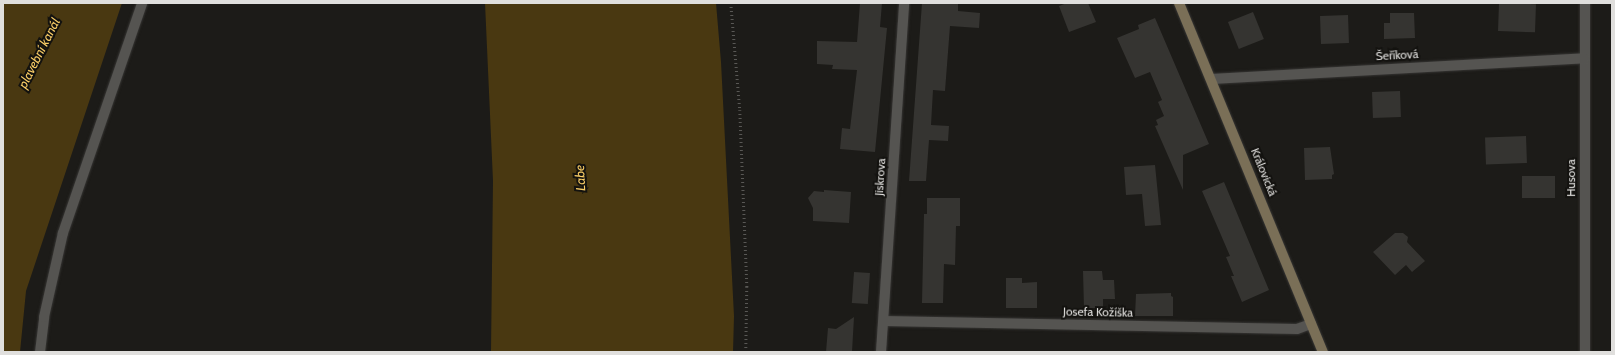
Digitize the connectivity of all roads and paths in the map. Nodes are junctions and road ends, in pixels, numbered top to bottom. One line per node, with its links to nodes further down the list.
1 (142, 3): 10 (street)
2 (731, 3): 11 (path)
3 (904, 3): 8 (street, Jiskrova)
4 (1179, 3): 7 (main road, Královická)
5 (1585, 3): 6 (street, Husova)
6 (1584, 58): 7 (street, Šeříková); 14 (street, Husova)
7 (1212, 79): 9 (main road, Královická)
8 (884, 321): 9 (street, Josefa Kožíška); 12 (street, Jiskrova)
9 (1311, 324): 13 (main road, Královická)
10 (40, 352)
11 (746, 352)
12 (881, 352)
13 (1323, 352)
14 (1585, 352)

